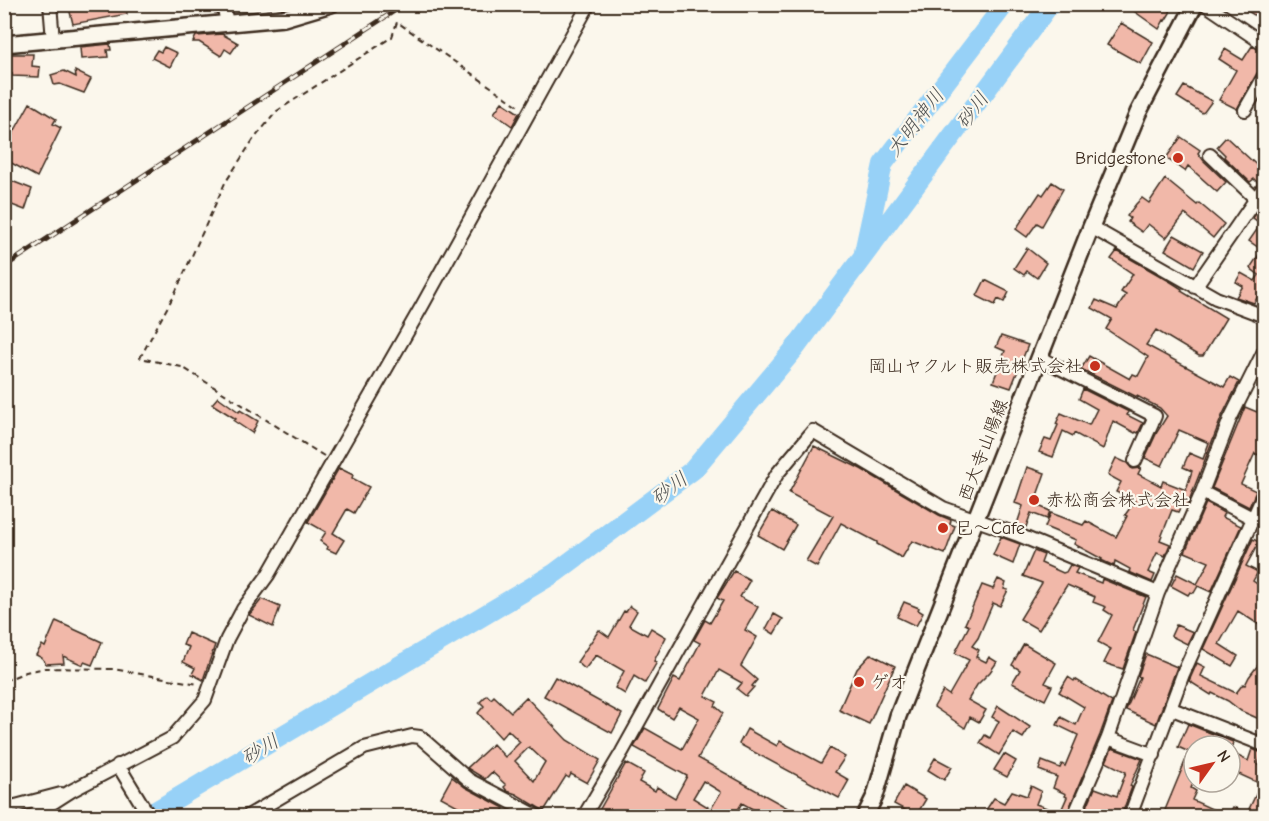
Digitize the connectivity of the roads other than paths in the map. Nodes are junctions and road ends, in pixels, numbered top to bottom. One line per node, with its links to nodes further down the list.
1 (50, 4): 8 (street)
2 (223, 4): 7 (street)
3 (332, 4): 7 (main road)
4 (589, 4): 31 (street)
5 (1195, 4): 16 (main road, 西大寺山陽線)
6 (1205, 4): 10 (street)
7 (227, 23): 8 (main road)
8 (53, 40): 9 (main road)
9 (4, 44)
10 (1264, 44)
11 (1264, 77): 12 (street)
12 (1245, 110)
13 (1210, 155): 15 (street)
14 (1264, 187): 15 (street)
15 (1256, 199): 17 (street)
16 (1090, 227): 17 (street); 20 (main road, 西大寺山陽線)
17 (1195, 287): 18 (street)
18 (1264, 316)
19 (1264, 351): 22 (street)
20 (1040, 358): 21 (street); 24 (main road, 西大寺山陽線)
21 (1135, 461)
22 (1202, 492): 25 (street); 26 (street)
23 (1264, 494): 25 (street)
24 (977, 520): 26 (street); 38 (street); 39 (main road, 西大寺山陽線)
25 (1259, 521): 27 (street)
26 (1158, 593): 28 (street)
27 (1172, 709): 29 (street); 30 (street)
28 (1108, 738): 30 (street); 40 (street)
29 (1264, 745)
30 (1154, 755): 41 (street)
31 (118, 765): 32 (street); 35 (street)
32 (71, 791): 33 (street); 34 (street)
33 (4, 809)
34 (32, 816)
35 (149, 816)
36 (248, 816): 37 (street)
37 (537, 816)
38 (584, 816)
39 (865, 816)
40 (1074, 816)
41 (1130, 816)

